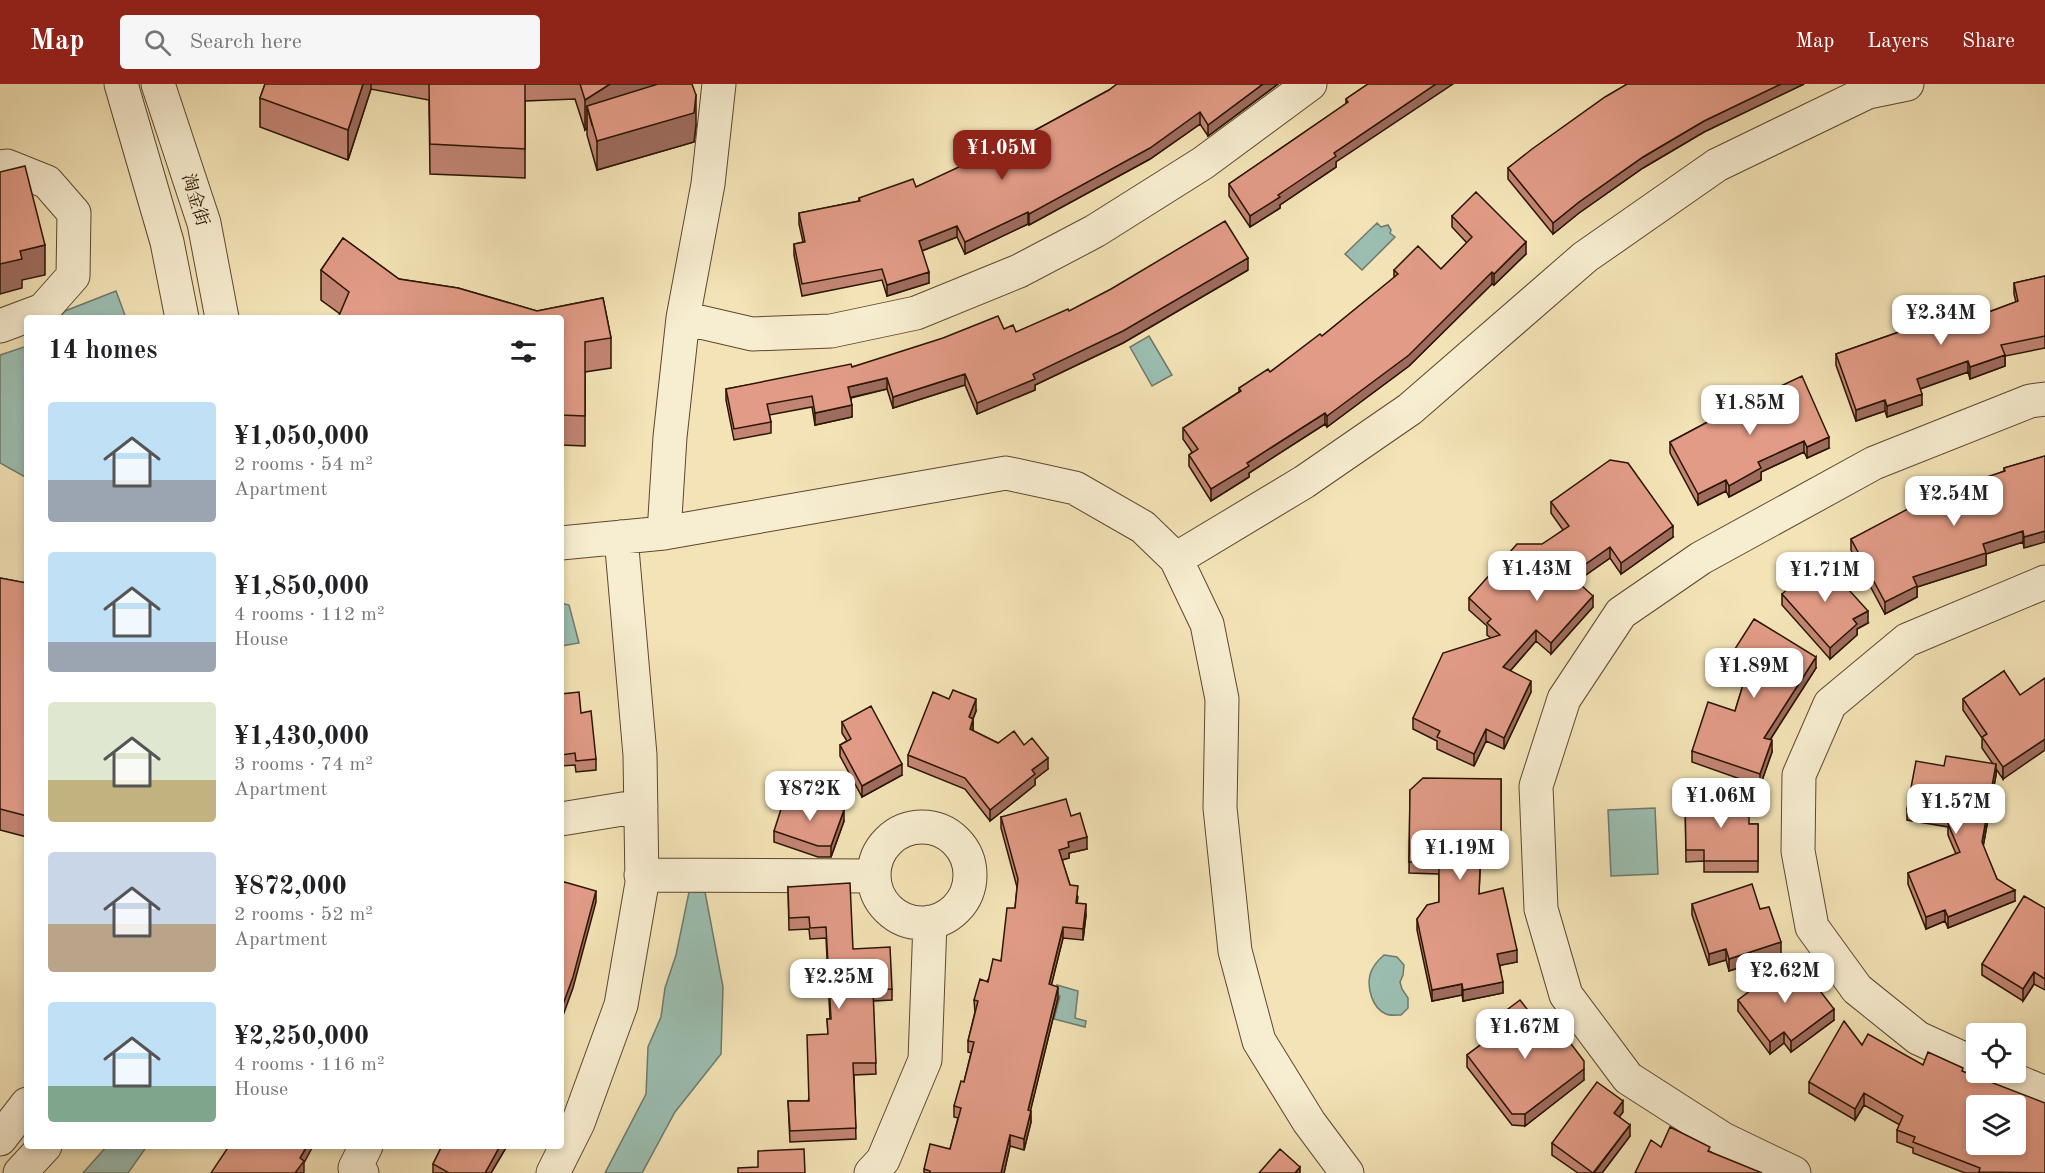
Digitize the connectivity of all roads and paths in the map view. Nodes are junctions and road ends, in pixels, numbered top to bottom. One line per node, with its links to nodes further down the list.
1 (121, 84): 8 (street)
2 (158, 84): 9 (street, 淘金街)
3 (719, 84): 11 (street)
4 (1310, 84): 11 (street)
5 (1907, 84): 17 (street)
6 (0, 167): 7 (street)
7 (30, 315)
8 (181, 315)
9 (221, 315)
10 (24, 317): 12 (street)
11 (683, 318): 14 (street)
12 (0, 326)
13 (2045, 399): 34 (street)
14 (664, 533): 15 (street); 17 (street)
15 (621, 537): 16 (street); 19 (street)
16 (564, 543)
17 (1176, 559): 33 (street)
18 (2045, 582): 24 (street)
19 (641, 806): 20 (street); 21 (street)
20 (564, 819)
21 (641, 874): 22 (street); 31 (street)
22 (874, 876): 23 (street); 23 (street)
23 (930, 922): 32 (street)
24 (1966, 1060)
25 (2021, 1083): 26 (street)
26 (2045, 1093)
27 (24, 1108): 28 (street)
28 (0, 1139)
29 (42, 1149): 30 (street)
30 (20, 1173)
31 (553, 1173)
32 (871, 1173)
33 (1347, 1173)
34 (1794, 1173)

